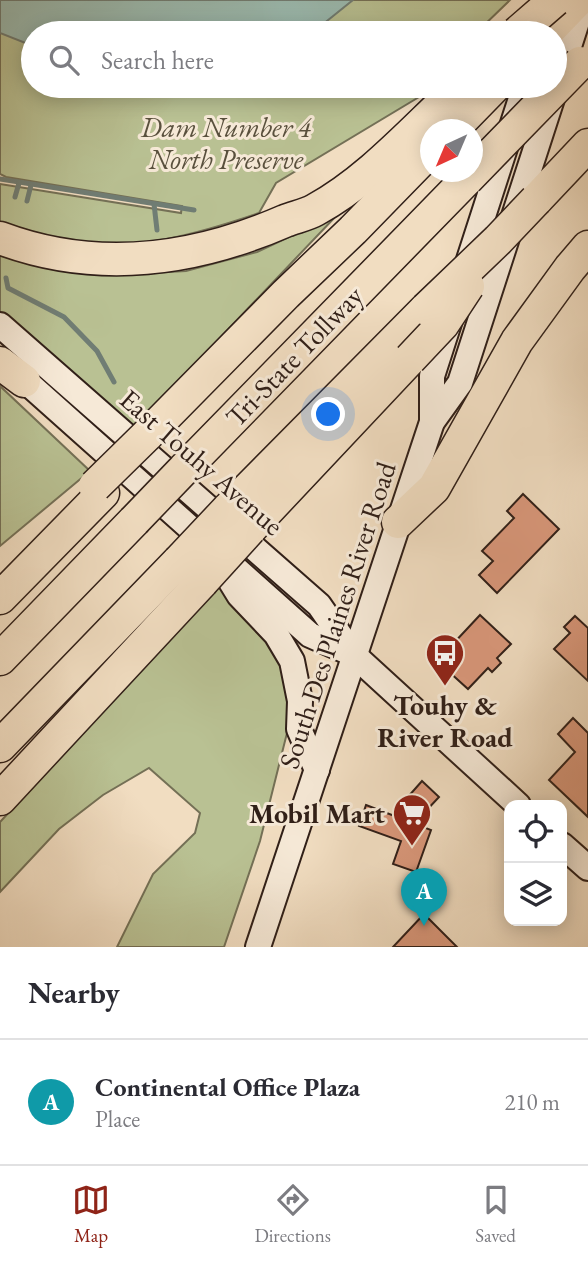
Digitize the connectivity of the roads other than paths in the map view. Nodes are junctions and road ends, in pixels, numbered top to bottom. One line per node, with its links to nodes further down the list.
1 (554, 0): 4 (highway, bridge); 5 (main road)
2 (578, 0): 6 (highway)
3 (584, 0): 7 (main road, South Des Plaines River Road)
4 (530, 21)
5 (548, 21)
6 (556, 21)
7 (567, 53)
8 (584, 58): 9 (highway, Tri-State Tollway, bridge)
9 (567, 76)
10 (448, 98): 18 (highway)
11 (483, 98): 15 (highway)
12 (521, 98): 23 (main road, South Des Plaines River Road)
13 (545, 98): 31 (highway, Tri-State Tollway, bridge)
14 (552, 98): 23 (main road, South Des Plaines River Road)
15 (463, 119)
16 (588, 145): 19 (highway, bridge)
17 (420, 161): 24 (highway)
18 (0, 238)
19 (498, 240): 25 (highway, bridge); 25 (highway, bridge)
20 (588, 247): 26 (highway)
21 (0, 325): 30 (main road, East Touhy Avenue)
22 (8, 367): 27 (main road, East Touhy Avenue)
23 (432, 422): 26 (main road, South Des Plaines River Road)
24 (99, 490): 28 (highway); 29 (highway)
25 (239, 519): 32 (highway, bridge); 34 (highway, bridge)
26 (398, 522): 30 (main road, South Des Plaines River Road)
27 (208, 545): 30 (main road, East Touhy Avenue); 33 (main road)
28 (0, 567)
29 (0, 598)
30 (353, 654): 33 (main road, South Des Plaines River Road); 35 (main road, East Touhy Avenue)
31 (0, 659)
32 (0, 746)
33 (317, 770): 38 (main road, South Des Plaines River Road)
34 (0, 799)
35 (513, 800)
36 (567, 849): 37 (main road)
37 (588, 868)
38 (258, 947)

